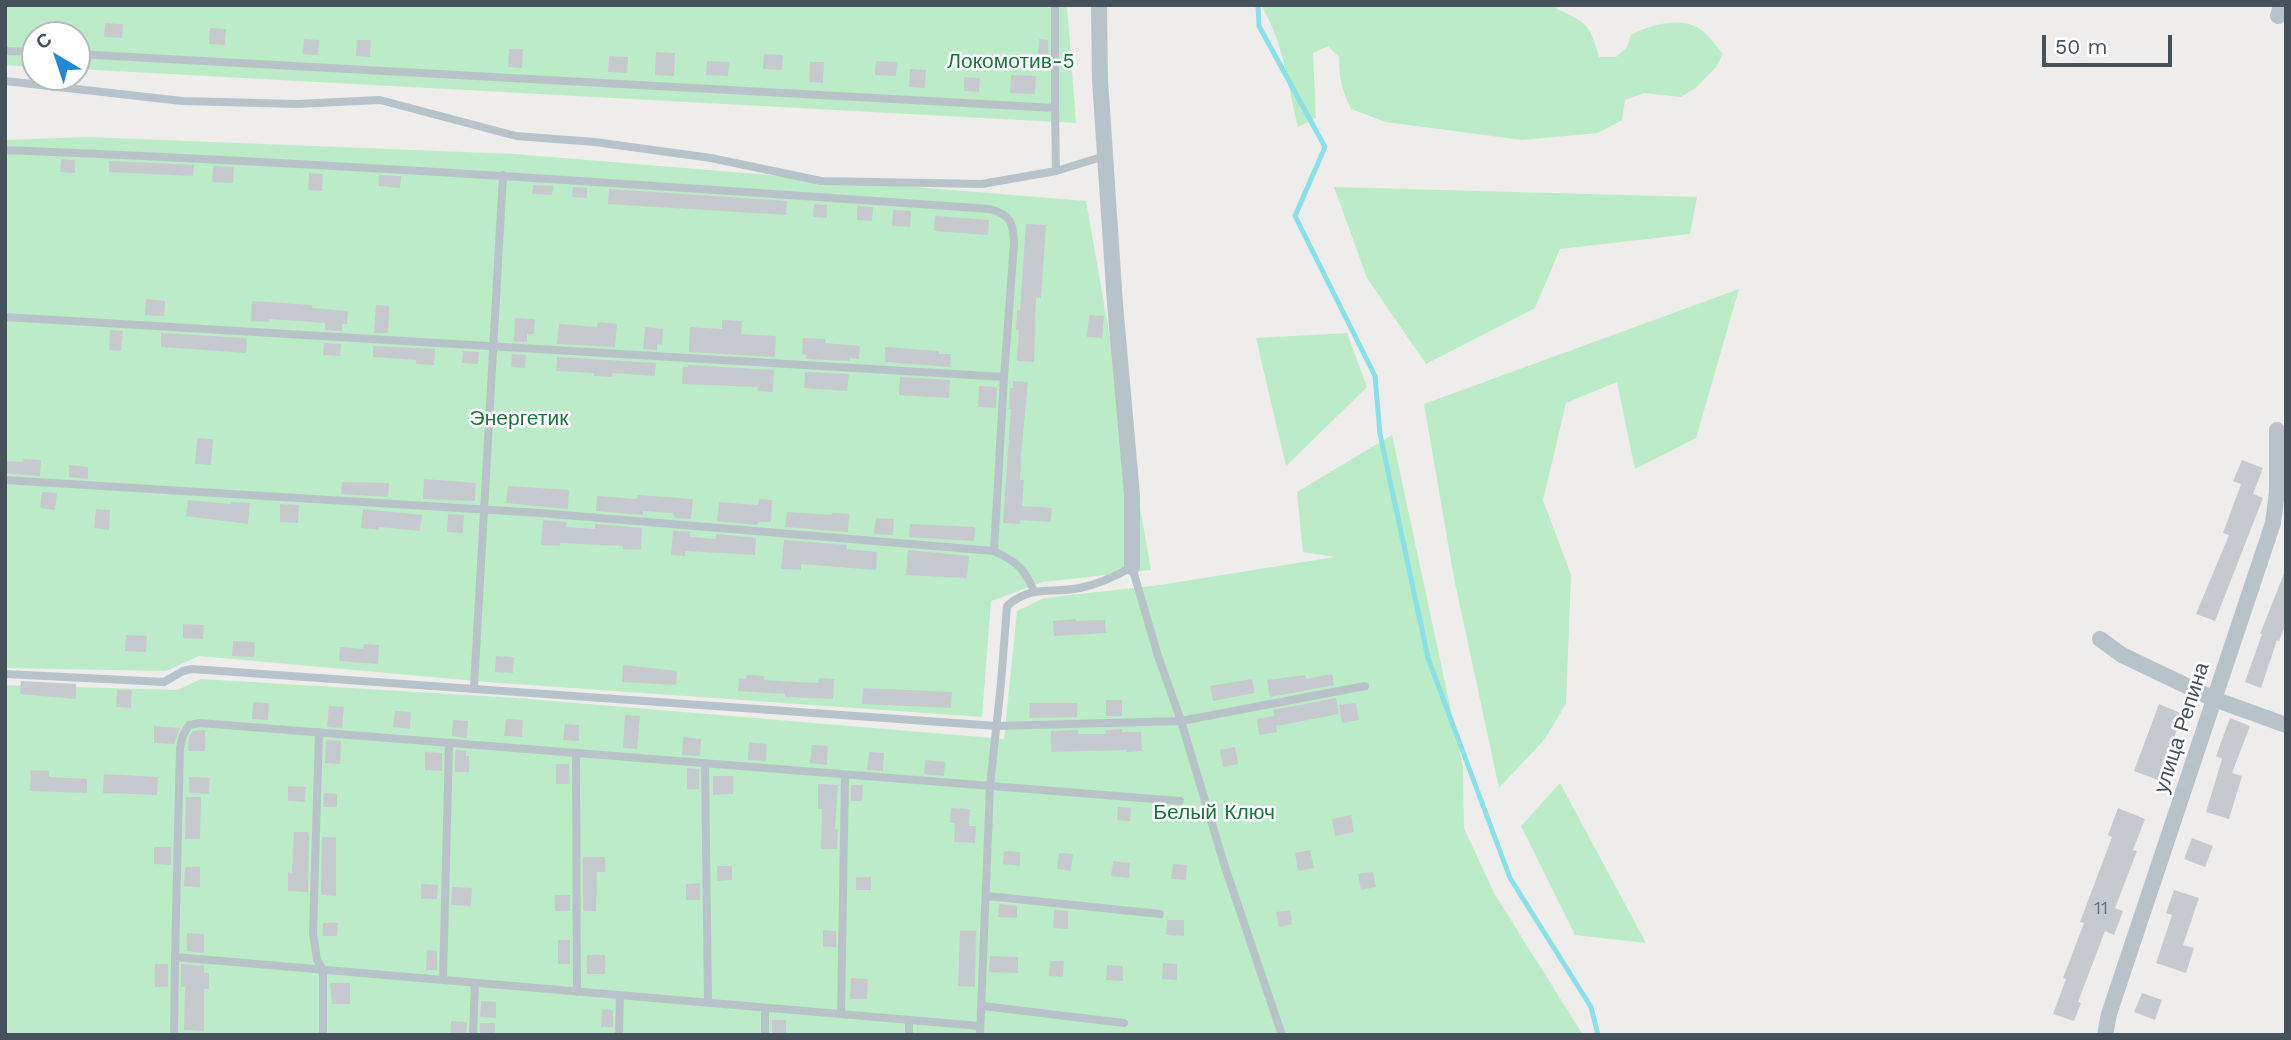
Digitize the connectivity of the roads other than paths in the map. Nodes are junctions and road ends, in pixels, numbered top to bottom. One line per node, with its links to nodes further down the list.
1 (1055, 5): 5 (lane)
2 (1099, 5): 7 (street)
3 (91, 55): 5 (lane)
4 (5, 81): 8 (lane)
5 (1055, 108): 8 (lane)
6 (5, 150): 9 (lane)
7 (1105, 156): 8 (lane); 17 (street)
8 (1056, 170)
9 (503, 175): 11 (lane); 12 (lane)
10 (5, 317): 11 (lane)
11 (494, 346): 12 (lane); 15 (lane)
12 (1004, 377): 16 (lane)
13 (2277, 430): 23 (street, улица Репина)
14 (5, 480): 15 (lane)
15 (484, 510): 16 (lane); 22 (lane)
16 (994, 551): 18 (lane)
17 (1132, 567): 18 (lane); 24 (lane)
18 (1034, 591): 25 (lane)
19 (2100, 639): 23 (street)
20 (5, 674): 22 (lane)
21 (1365, 686): 24 (lane)
22 (474, 687): 25 (lane)
23 (2214, 699): 26 (street); 56 (street, улица Репина)
24 (1181, 721): 25 (lane); 55 (lane)
25 (996, 726): 32 (lane)
26 (2286, 726)
27 (319, 732): 28 (lane); 36 (lane); 37 (lane)
28 (449, 743): 29 (lane); 38 (lane)
29 (576, 753): 30 (lane); 40 (lane)
30 (705, 763): 31 (lane); 42 (lane)
31 (845, 775): 32 (lane); 45 (lane)
32 (990, 786): 33 (lane); 34 (lane)
33 (1180, 801)
34 (987, 896): 35 (lane); 43 (lane)
35 (1160, 914)
36 (175, 957): 37 (lane); 49 (lane)
37 (323, 970): 38 (lane); 50 (lane)
38 (443, 980): 39 (lane)
39 (475, 983): 40 (lane); 51 (lane)
40 (577, 992): 41 (lane)
41 (620, 995): 42 (lane); 52 (lane)
42 (708, 1002): 44 (lane)
43 (982, 1006): 47 (lane); 48 (lane)
44 (765, 1007): 45 (lane); 53 (lane)
45 (841, 1014): 46 (lane)
46 (909, 1020): 48 (lane); 54 (lane)
47 (1124, 1023)
48 (980, 1030)
49 (174, 1035)
50 (323, 1035)
51 (473, 1035)
52 (619, 1035)
53 (765, 1035)
54 (909, 1035)
55 (1282, 1035)
56 (2105, 1035)

